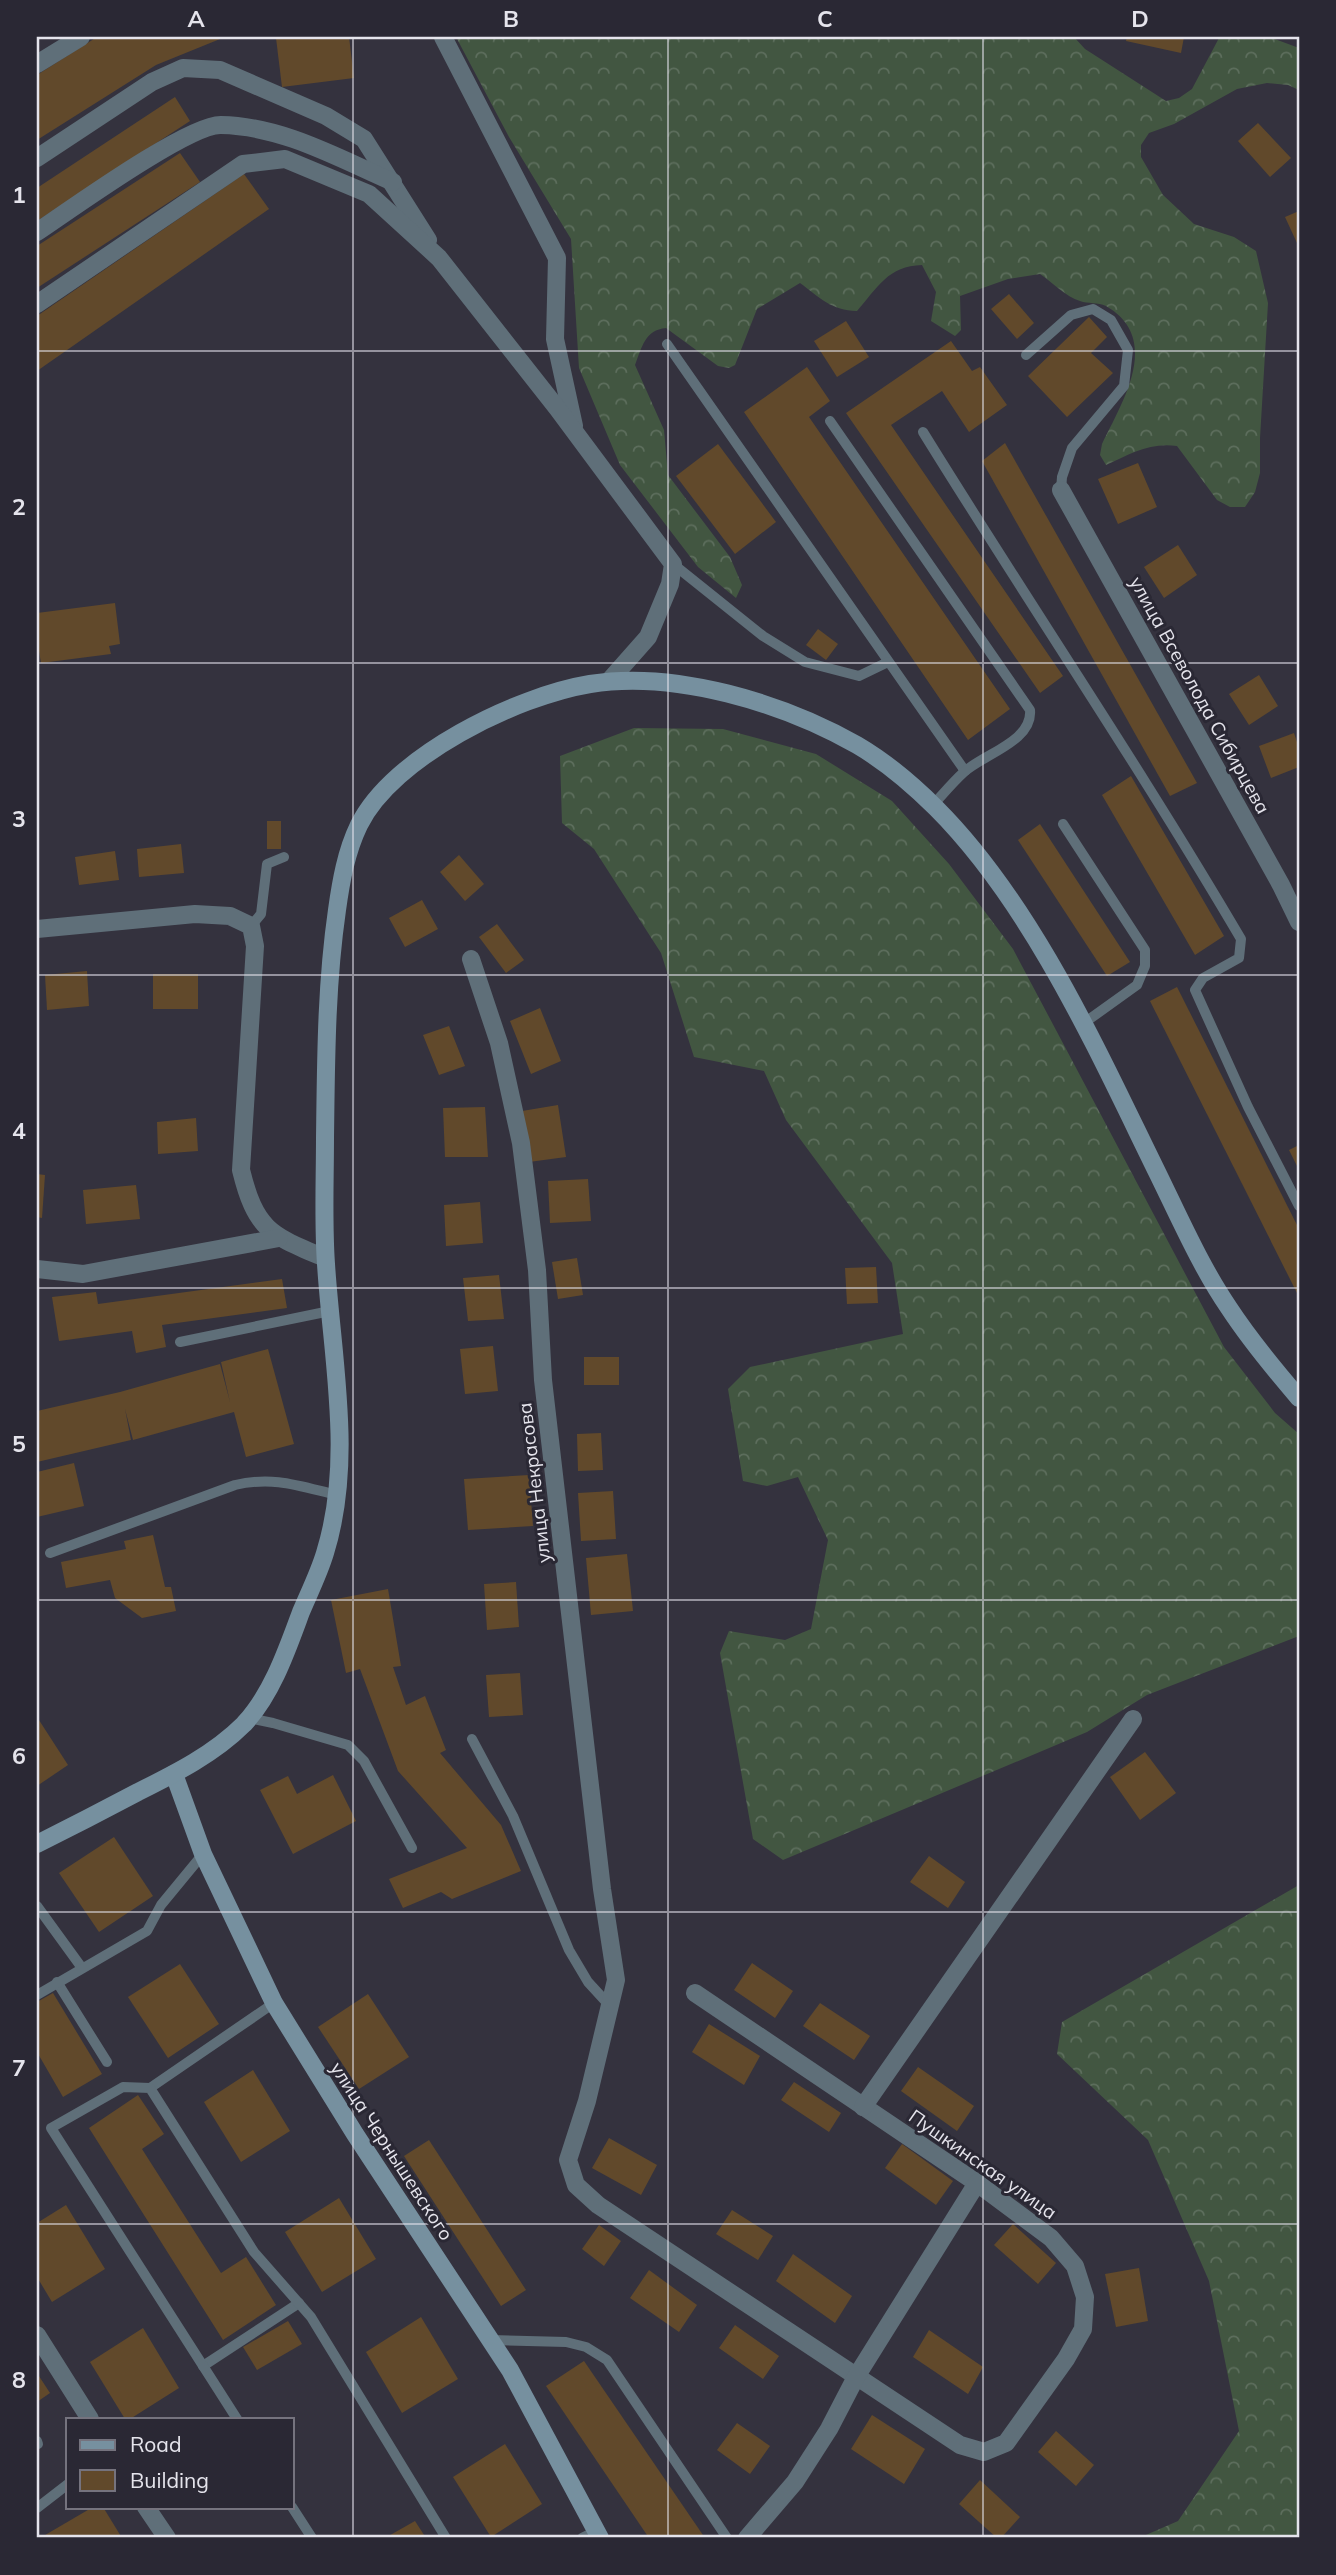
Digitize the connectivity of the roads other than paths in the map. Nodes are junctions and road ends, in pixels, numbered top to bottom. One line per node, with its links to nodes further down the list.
1 (80, 37): 3 (street)
2 (443, 37): 13 (street)
3 (37, 64)
4 (37, 158): 5 (street)
5 (393, 182): 6 (street); 7 (street)
6 (37, 232)
7 (439, 258): 8 (street); 13 (street)
8 (37, 304)
9 (667, 344): 16 (lane)
10 (1026, 355): 14 (lane)
11 (830, 421): 18 (lane)
12 (923, 432): 27 (lane)
13 (576, 436): 15 (street)
14 (1061, 490): 22 (street, улица Всеволода Сибирцева)
15 (673, 564): 16 (lane); 17 (street)
16 (888, 662): 18 (lane)
17 (610, 680): 19 (main road); 29 (main road)
18 (965, 771): 19 (lane)
19 (933, 805): 26 (main road)
20 (1063, 824): 26 (lane)
21 (284, 857): 23 (lane)
22 (1299, 922)
23 (251, 926): 24 (street); 28 (street)
24 (37, 929)
25 (471, 959): 49 (street, улица Некрасова)
26 (1084, 1023): 33 (main road)
27 (1299, 1206)
28 (279, 1238): 29 (street); 30 (street)
29 (325, 1258): 31 (main road)
30 (37, 1269)
31 (330, 1311): 32 (lane); 34 (main road)
32 (180, 1342)
33 (1299, 1398)
34 (337, 1495): 35 (lane); 36 (main road)
35 (50, 1553)
36 (249, 1718): 39 (main road); 41 (lane)
37 (1133, 1720): 52 (street)
38 (472, 1740): 49 (lane)
39 (174, 1774): 40 (main road); 42 (main road, улица Чернышевского)
40 (37, 1844)
41 (412, 1848)
42 (203, 1854): 44 (lane); 48 (main road, улица Чернышевского)
43 (37, 1906): 44 (lane)
44 (82, 1968): 45 (lane)
45 (57, 1982): 47 (lane); 50 (lane)
46 (695, 1993): 52 (street, Пушкинская улица)
47 (37, 1995)
48 (274, 2003): 51 (lane); 56 (main road, улица Чернышевского)
49 (610, 2006): 58 (street, Пушкинская улица)
50 (107, 2062)
51 (150, 2088): 54 (lane); 57 (lane)
52 (863, 2107): 53 (street, Пушкинская улица)
53 (976, 2183): 58 (street); 58 (street, Пушкинская улица)
54 (299, 2303): 57 (lane); 68 (lane)
55 (37, 2335): 59 (street)
56 (490, 2340): 65 (main road, улица Чернышевского); 69 (lane)
57 (203, 2366): 60 (lane)
58 (856, 2377): 70 (street)
59 (89, 2418)
60 (236, 2418)
61 (66, 2486): 62 (lane)
62 (37, 2508)
63 (147, 2508): 66 (street)
64 (293, 2508): 67 (lane)
65 (593, 2536)
66 (167, 2538)
67 (312, 2538)
68 (446, 2538)
69 (727, 2538)
70 (747, 2538)

